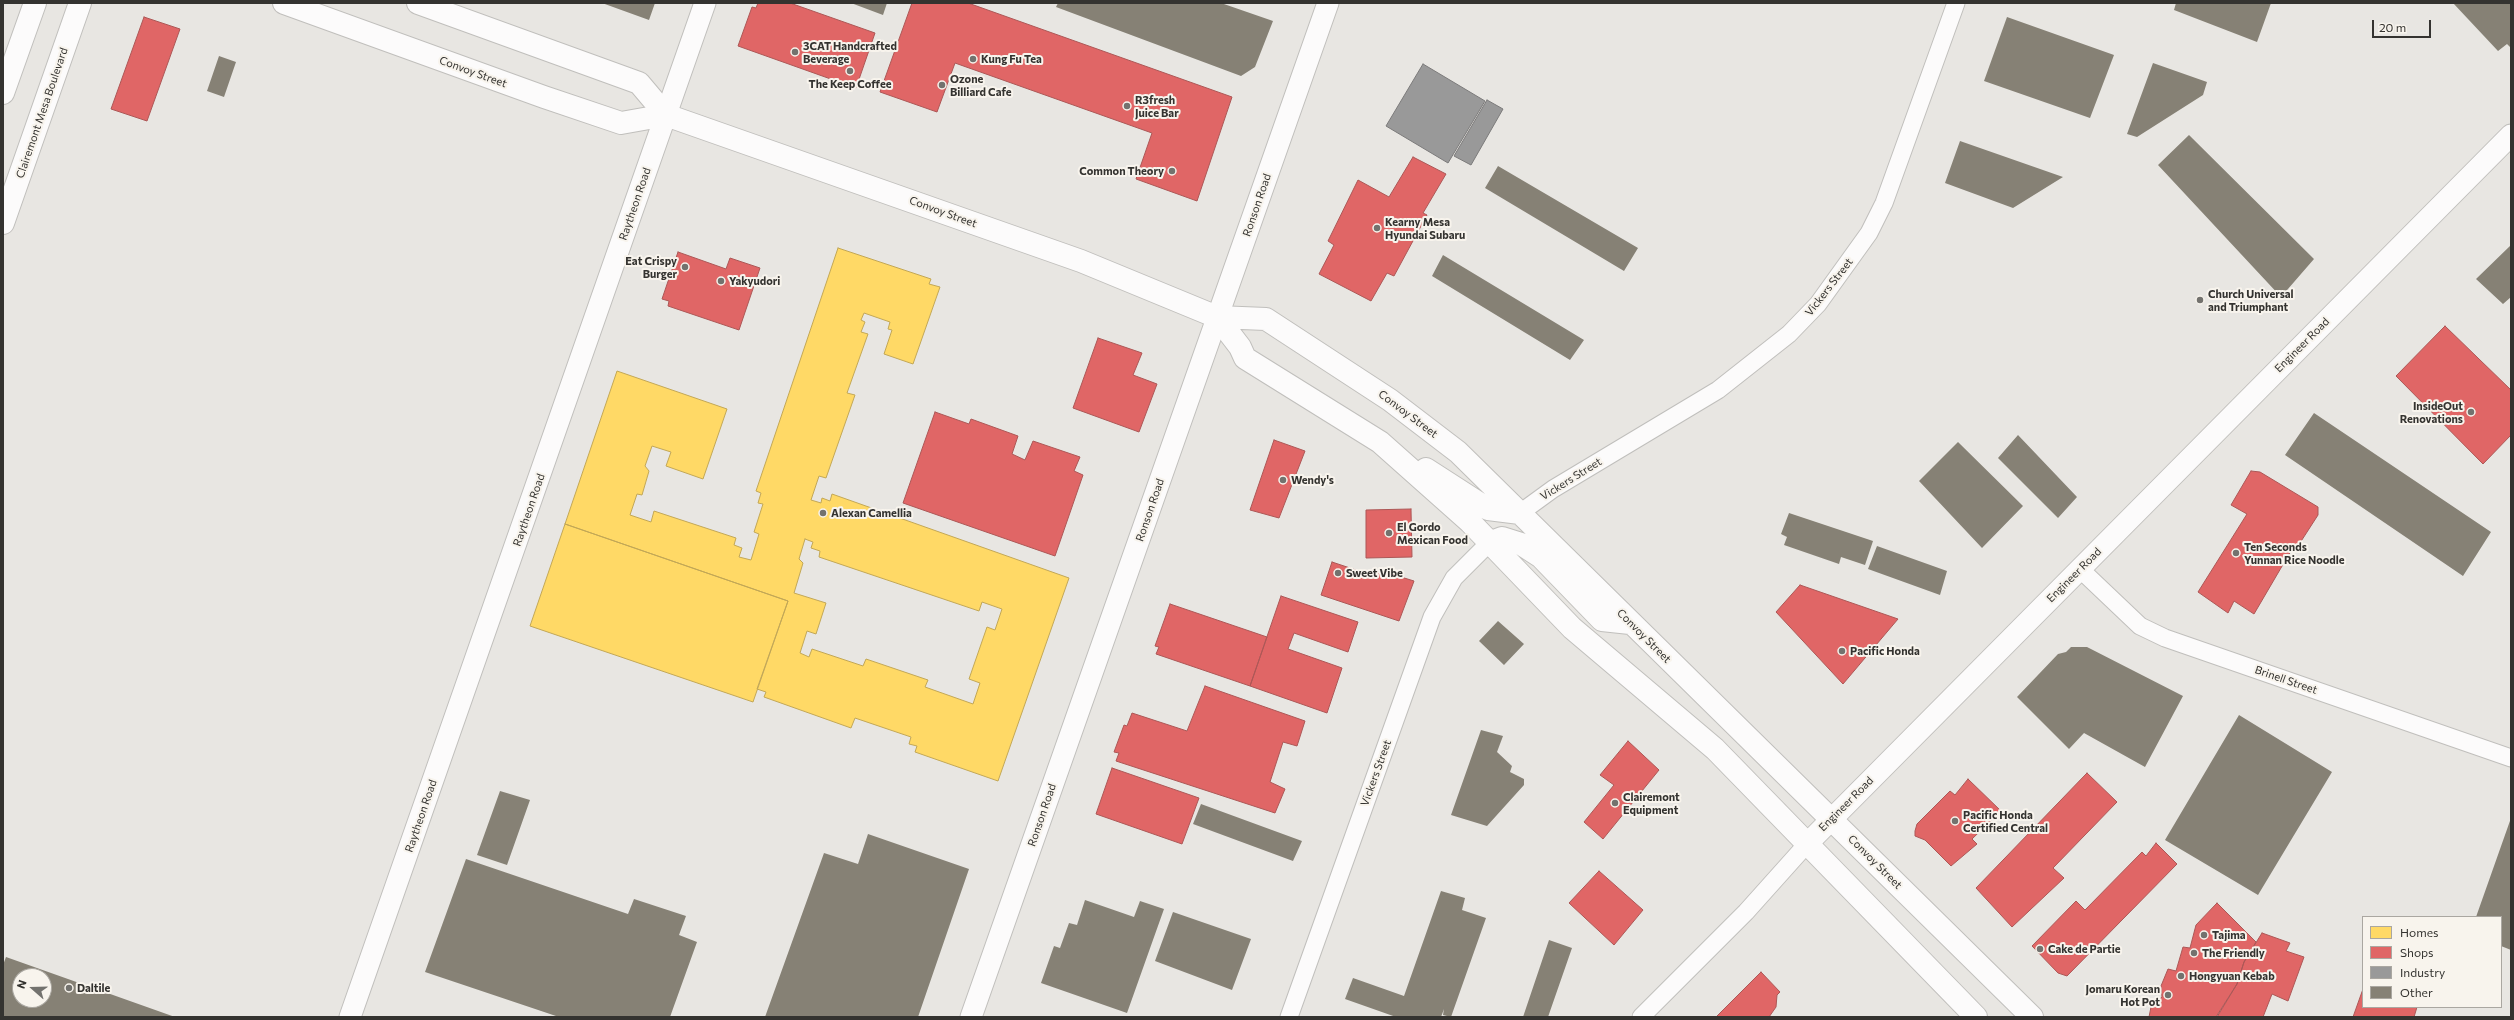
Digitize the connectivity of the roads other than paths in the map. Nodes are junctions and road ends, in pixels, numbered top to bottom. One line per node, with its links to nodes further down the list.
1 (35, 3): 8 (main road)
2 (80, 3): 11 (main road, Clairemont Mesa Boulevard)
3 (284, 3): 9 (main road, Convoy Street)
4 (418, 3): 9 (main road)
5 (705, 3): 9 (street, Raytheon Road)
6 (1328, 3): 12 (street, Ronson Road)
7 (1956, 3): 14 (street, Vickers Street)
8 (3, 93)
9 (666, 115): 12 (main road, Convoy Street); 21 (street, Raytheon Road)
10 (2511, 135): 16 (street, Engineer Road)
11 (3, 223)
12 (1217, 317): 13 (main road); 14 (main road, Convoy Street); 22 (street, Ronson Road)
13 (1380, 442): 14 (main road); 15 (main road)
14 (1520, 513): 17 (main road, Convoy Street)
15 (1489, 543): 17 (main road); 20 (main road); 23 (street, Vickers Street)
16 (2080, 569): 18 (street, Brinell Street); 19 (street, Engineer Road)
17 (1630, 623): 19 (main road, Convoy Street)
18 (2511, 758)
19 (1832, 818): 20 (street, Engineer Road); 26 (main road, Convoy Street)
20 (1806, 844): 24 (street, Engineer Road); 25 (main road)
21 (350, 1017)
22 (971, 1017)
23 (1290, 1017)
24 (1641, 1017)
25 (1976, 1017)
26 (2032, 1017)

